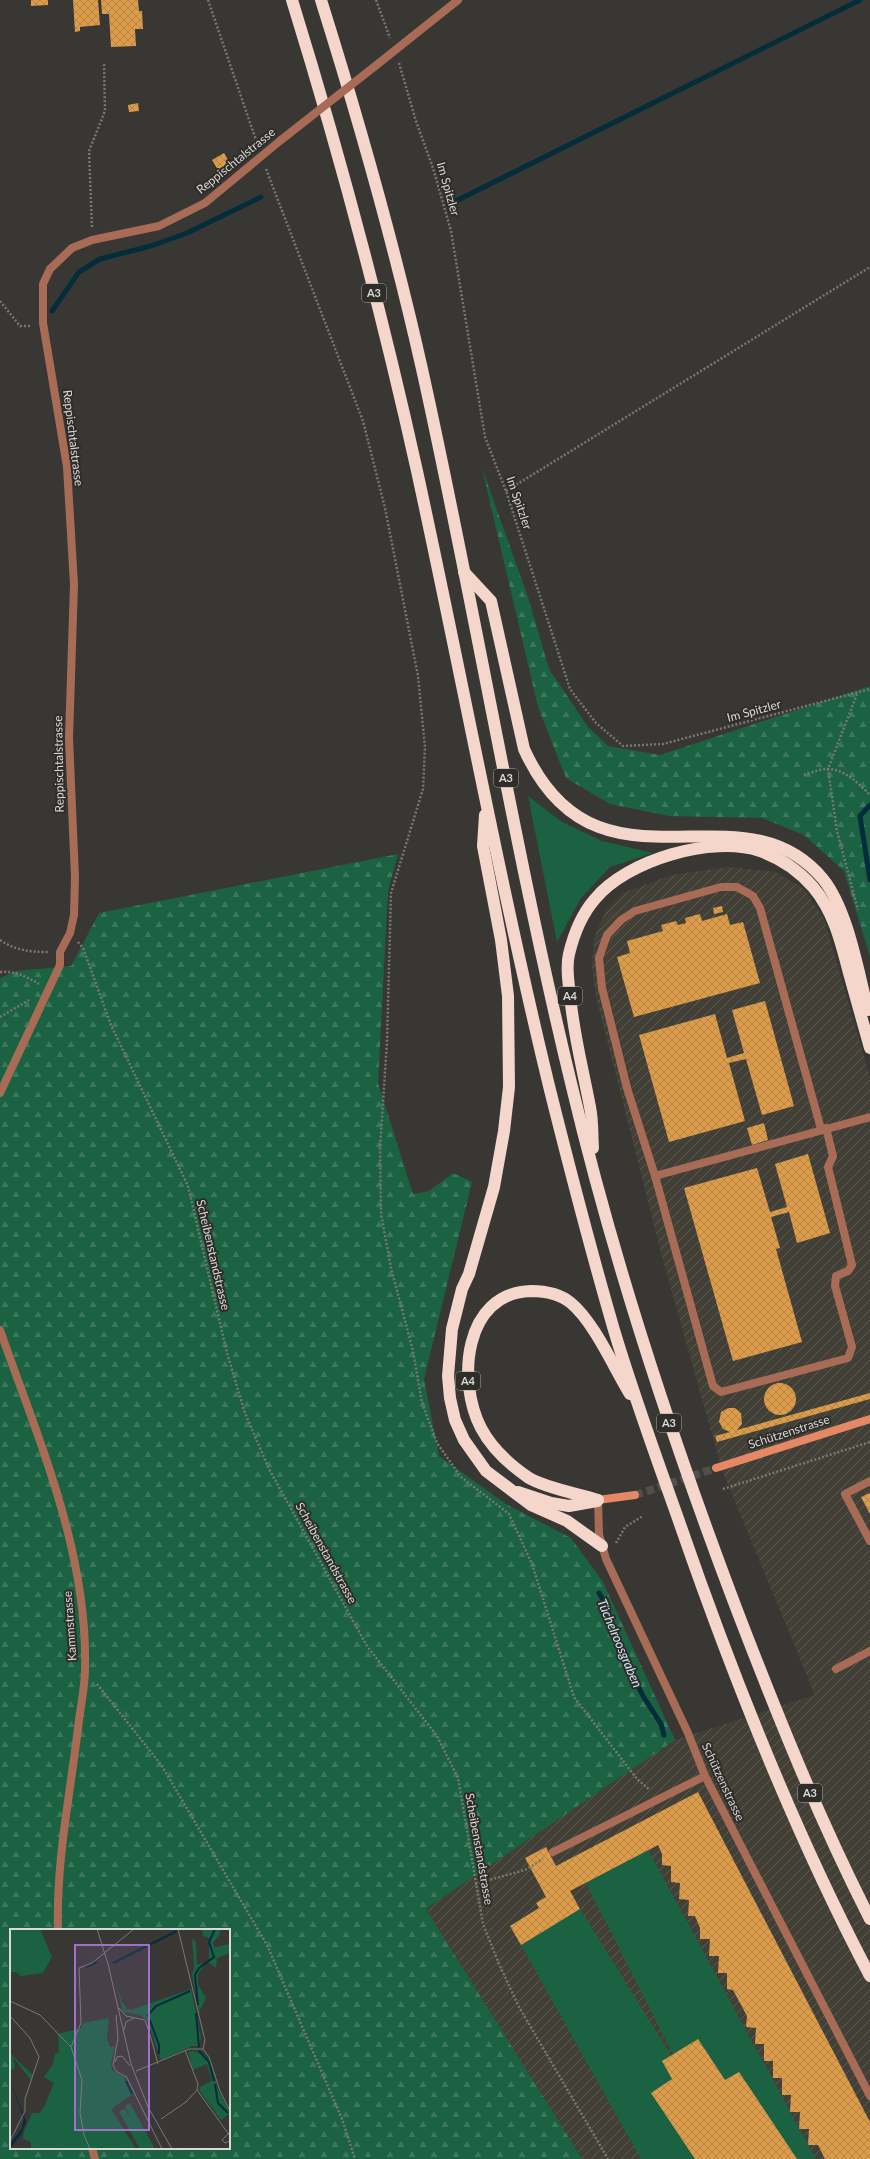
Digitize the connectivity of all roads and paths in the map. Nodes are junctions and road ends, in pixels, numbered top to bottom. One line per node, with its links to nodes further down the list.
1 (208, 0): 8 (path)
2 (292, 0): 20 (highway, A3)
3 (321, 0): 14 (highway, A3)
4 (376, 0): 6 (path, Im Spitzler)
5 (458, 0): 6 (street, Reppischtalstrasse)
6 (395, 50): 8 (street, Reppischtalstrasse, bridge); 13 (path, Im Spitzler)
7 (104, 63): 9 (path)
8 (262, 156): 9 (street, Reppischtalstrasse); 52 (path)
9 (92, 240): 12 (street, Reppischtalstrasse)
10 (870, 267): 13 (path)
11 (0, 301): 12 (path)
12 (43, 322): 22 (street, Reppischtalstrasse)
13 (506, 491): 16 (path, Im Spitzler)
14 (464, 572): 28 (highway); 33 (highway, A3)
15 (870, 689): 16 (path, Im Spitzler)
16 (857, 693): 17 (path)
17 (828, 769): 18 (path); 19 (path); 21 (path)
18 (804, 775)
19 (870, 795)
20 (486, 800): 36 (highway, A3); 42 (highway, A4)
21 (858, 913)
22 (70, 933): 24 (street, Reppischtalstrasse); 54 (path, Scheibenstandstrasse)
23 (0, 940): 24 (path)
24 (60, 952): 26 (street, Reppischtalstrasse)
25 (0, 972): 26 (path)
26 (50, 990): 27 (path); 30 (street, Reppischtalstrasse)
27 (0, 1017)
28 (870, 1017)
29 (870, 1048): 33 (highway, A4)
30 (0, 1093)
31 (870, 1117): 32 (street)
32 (824, 1129): 34 (street); 34 (street); 34 (street)
33 (595, 1176): 55 (highway, A3)
34 (655, 1176)
35 (0, 1330): 50 (street, Kammstrasse)
36 (642, 1416): 44 (highway, A4); 57 (highway, A3)
37 (870, 1419): 39 (main road, Schützenstrasse)
38 (870, 1442): 41 (path)
39 (716, 1468)
40 (870, 1481): 46 (street)
41 (723, 1489)
42 (511, 1490): 44 (highway, A4); 47 (highway, A4)
43 (635, 1495): 44 (main road)
44 (598, 1500): 47 (street, Schützenstrasse)
45 (643, 1516): 47 (path)
46 (870, 1541)
47 (602, 1546): 51 (street, Schützenstrasse)
48 (870, 1651): 49 (street)
49 (836, 1669)
50 (85, 1670): 56 (street, Kammstrasse); 61 (path)
51 (705, 1776): 52 (street); 58 (street, Schützenstrasse)
52 (660, 1798): 53 (street)
53 (553, 1852): 54 (path)
54 (475, 1884): 62 (path, Scheibenstandstrasse)
55 (870, 1919)
56 (58, 1929)
57 (870, 1976)
58 (870, 2096)
59 (92, 2149): 60 (street)
60 (95, 2159)
61 (355, 2159)
62 (608, 2159)

